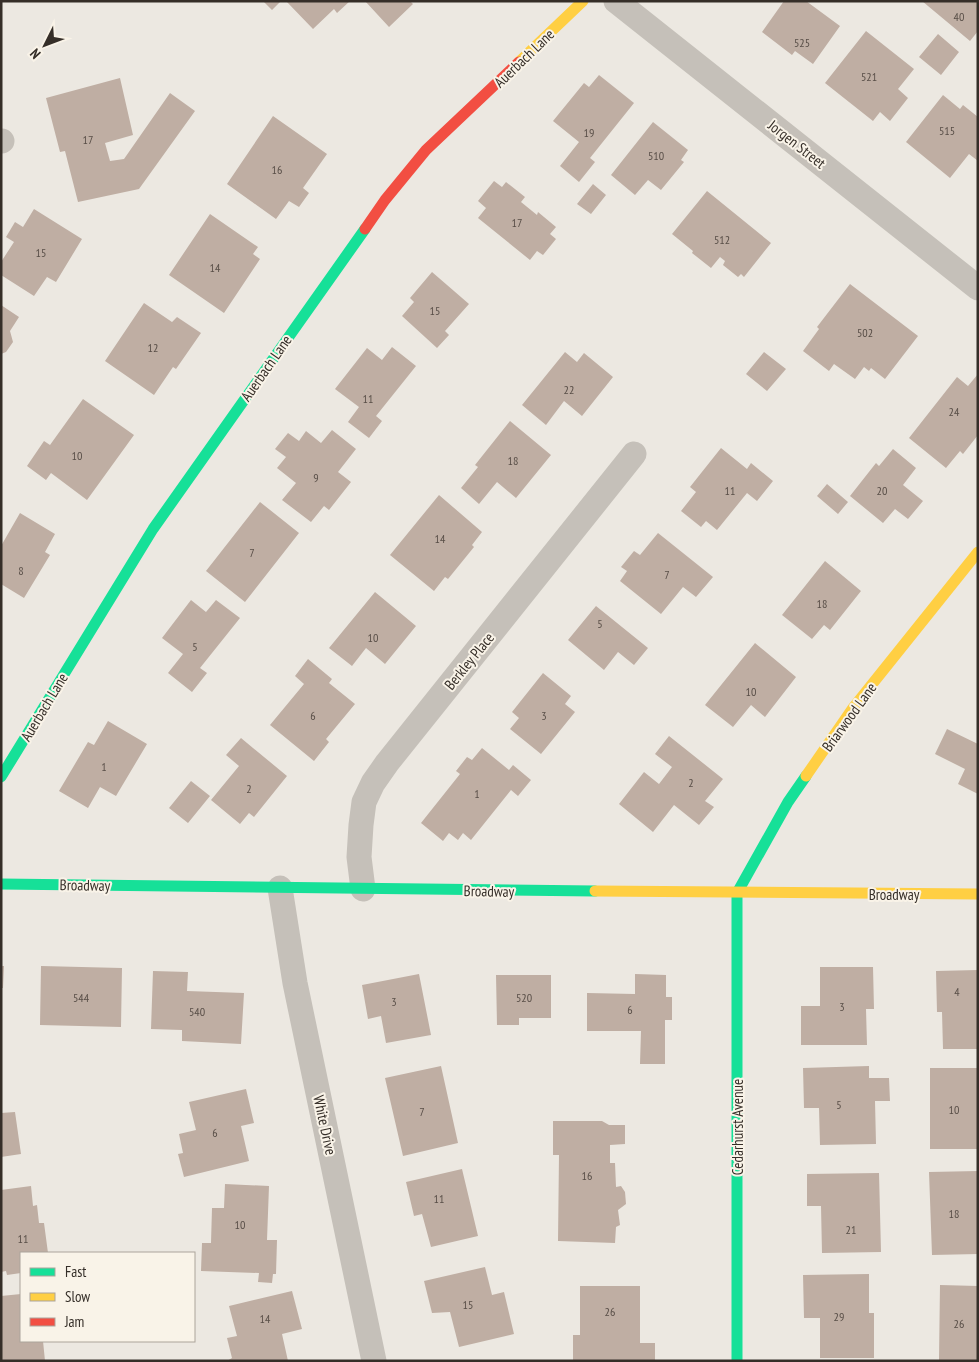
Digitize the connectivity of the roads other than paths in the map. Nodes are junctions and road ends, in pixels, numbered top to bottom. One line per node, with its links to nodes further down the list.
1 (583, 1): 6 (street, Auerbach Lane)
2 (616, 1): 3 (street, Jorgen Street)
3 (978, 288)
4 (634, 454): 9 (street, Berkley Place)
5 (978, 552): 10 (street, Briarwood Lane)
6 (1, 777)
7 (1, 884): 8 (street, Broadway)
8 (280, 888): 9 (street, Broadway); 12 (street, White Drive)
9 (363, 889): 10 (street, Broadway)
10 (737, 893): 11 (street, Broadway); 13 (street, Cedarhurst Avenue)
11 (978, 894)
12 (374, 1361)
13 (737, 1361)

